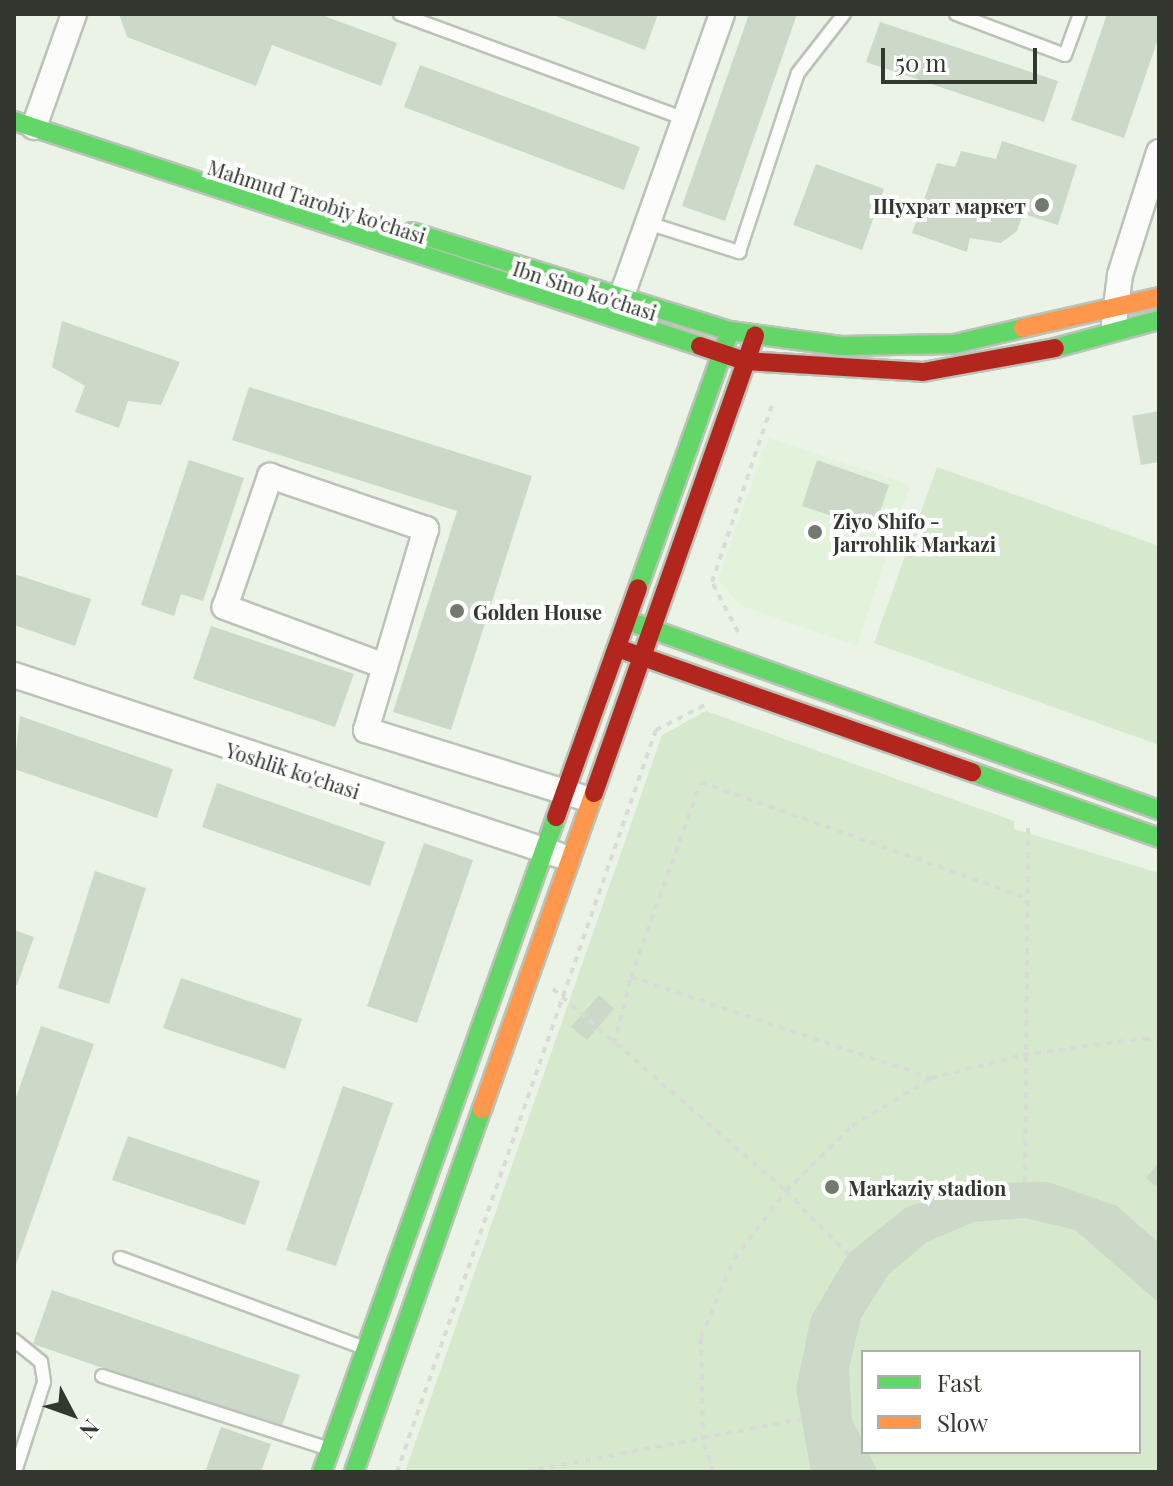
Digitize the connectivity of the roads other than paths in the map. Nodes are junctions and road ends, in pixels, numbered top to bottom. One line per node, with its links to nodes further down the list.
1 (74, 14): 9 (street)
2 (400, 14): 8 (lane)
3 (722, 14): 8 (street)
4 (844, 14): 11 (lane)
5 (956, 14): 6 (lane)
6 (1080, 14)
7 (14, 102): 9 (street, Mahmud Tarobiy ko'chasi)
8 (685, 119): 11 (street)
9 (30, 120): 13 (street, Mahmud Tarobiy ko'chasi)
10 (1159, 152): 15 (street)
11 (648, 223): 13 (street)
12 (1159, 297): 15 (street, Mahmud Tarobiy ko'chasi)
13 (616, 311): 16 (street, Mahmud Tarobiy ko'chasi); 18 (street, Ibn Sino ko'chasi)
14 (1159, 320): 15 (street, Ibn Sino ko'chasi)
15 (1114, 321): 17 (street, Mahmud Tarobiy ko'chasi); 19 (street, Ibn Sino ko'chasi)
16 (730, 331): 17 (street, Mahmud Tarobiy ko'chasi); 18 (street)
17 (755, 336): 19 (street)
18 (721, 356): 19 (street, Ibn Sino ko'chasi); 20 (street)
19 (745, 361): 21 (street)
20 (630, 621): 21 (street); 22 (street)
21 (653, 631): 23 (street); 26 (street)
22 (620, 649): 23 (street); 27 (street)
23 (644, 657): 28 (street); 29 (street)
24 (385, 666): 24 (street); 27 (street)
25 (14, 675): 32 (street, Yoshlik ko'chasi)
26 (1043, 769): 28 (street); 30 (street)
27 (569, 793): 29 (street); 32 (street)
28 (1034, 794): 31 (street)
29 (594, 800): 33 (street)
30 (1159, 810)
31 (1159, 838)
32 (548, 851): 33 (street, Yoshlik ko'chasi); 36 (street)
33 (573, 859): 37 (street)
34 (120, 1258): 36 (lane)
35 (14, 1340): 41 (lane)
36 (365, 1348): 37 (lane); 39 (street)
37 (394, 1359): 40 (street)
38 (102, 1376): 39 (lane)
39 (330, 1450): 40 (lane); 42 (street)
40 (356, 1466)
41 (15, 1472)
42 (322, 1472)

